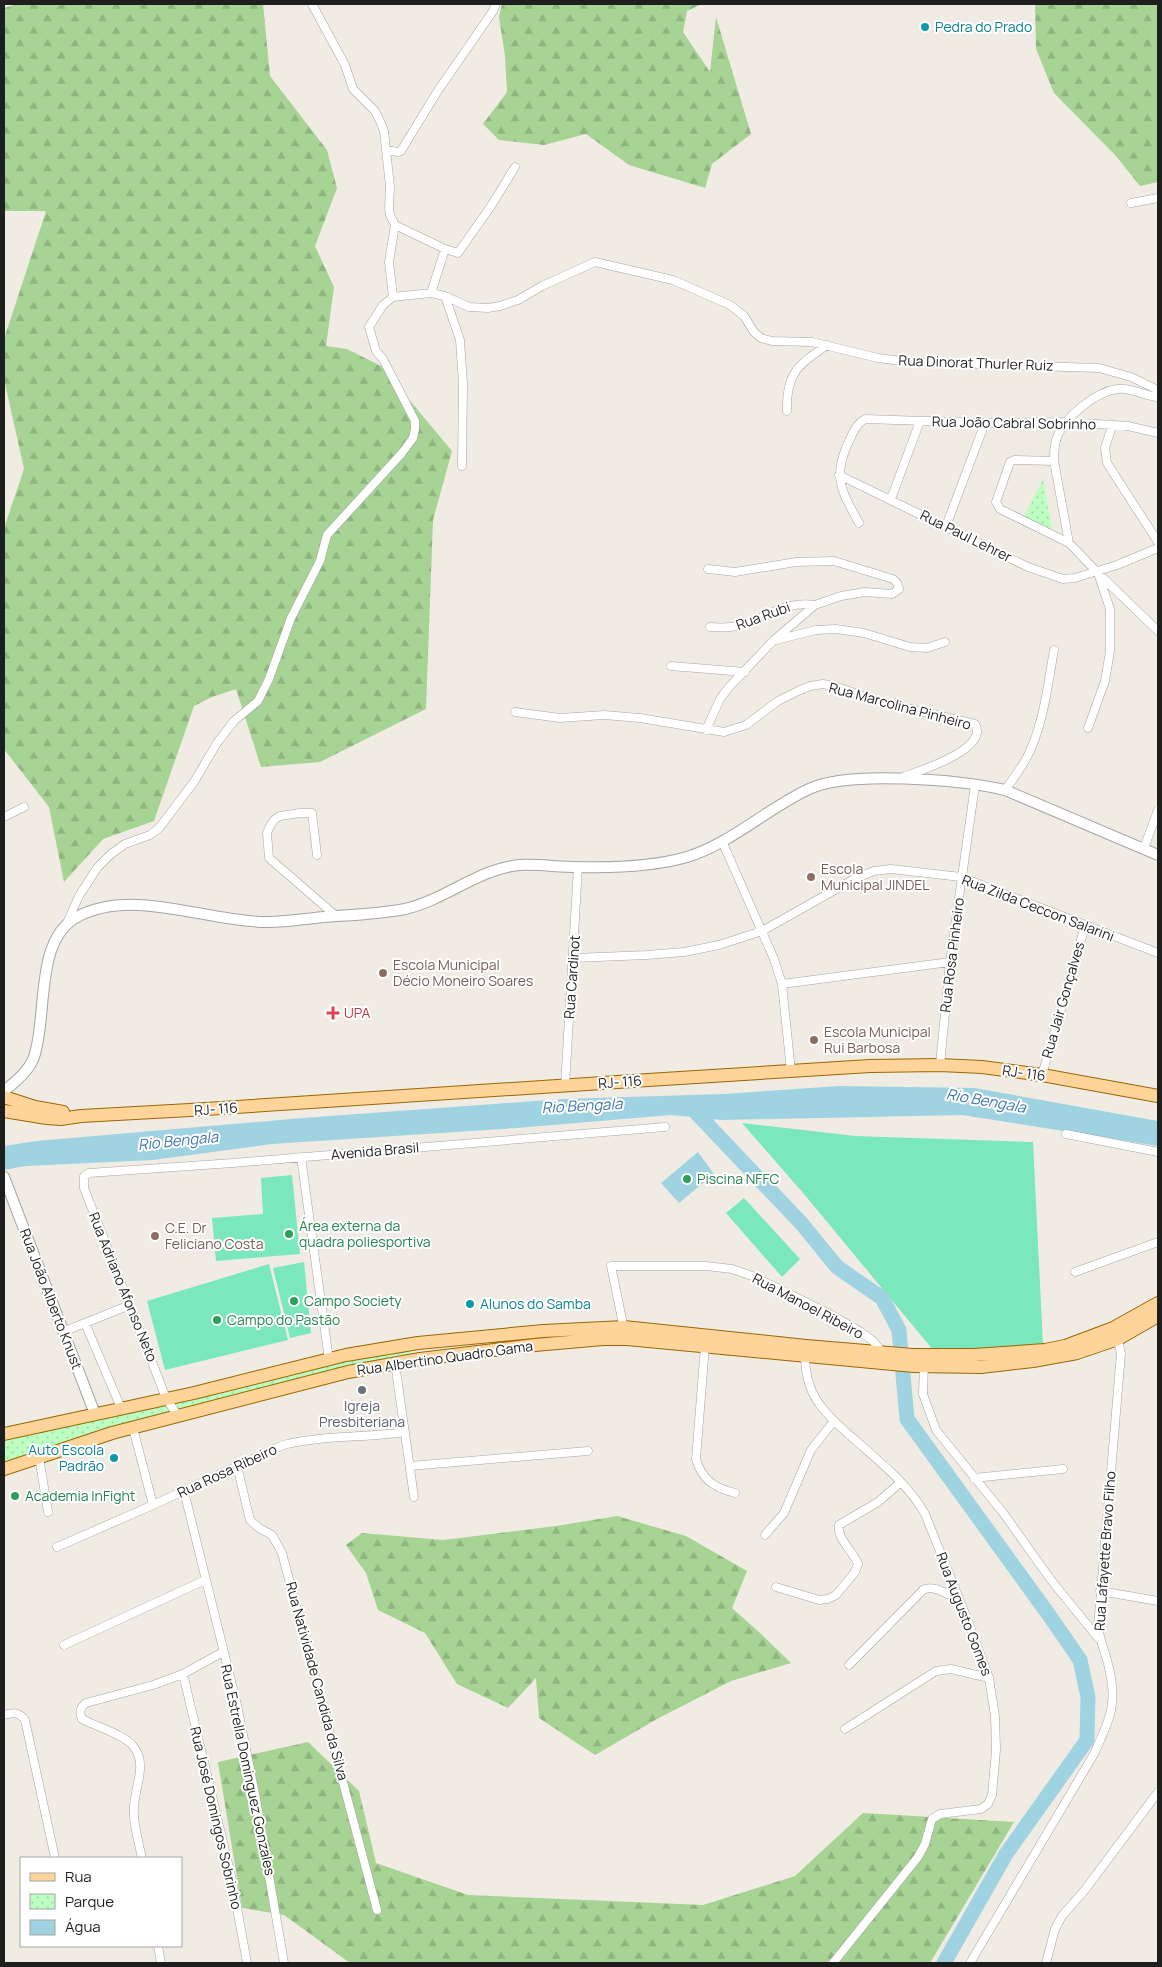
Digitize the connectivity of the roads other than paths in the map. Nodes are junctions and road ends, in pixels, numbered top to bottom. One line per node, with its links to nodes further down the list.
1 (312, 4): 3 (street)
2 (496, 4): 3 (street)
3 (386, 150): 7 (street)
4 (515, 166): 8 (street)
5 (1158, 198): 6 (street)
6 (1131, 203)
7 (395, 225): 8 (street); 11 (street)
8 (445, 249): 9 (street)
9 (432, 293): 10 (street); 11 (street)
10 (445, 296): 12 (street, Rua Dinorat Thurler Ruiz); 22 (street)
11 (393, 297): 56 (street)
12 (827, 345): 13 (street, Rua Dinorat Thurler Ruiz); 15 (street)
13 (1158, 390)
14 (1158, 397): 17 (street)
15 (787, 411)
16 (920, 421): 18 (street, Rua João Cabral Sobrinho); 23 (street, Rua João Cabral Sobrinho); 24 (street)
17 (1067, 422): 18 (street, Rua João Cabral Sobrinho); 19 (street, Rua João Cabral Sobrinho); 21 (street)
18 (985, 423): 26 (street)
19 (1112, 426): 20 (street, Rua João Cabral Sobrinho); 27 (street)
20 (1158, 433)
21 (1054, 461): 28 (street); 28 (street)
22 (462, 466)
23 (839, 475): 24 (street, Rua Paul Lehrer); 25 (street)
24 (891, 500): 26 (street, Rua Paul Lehrer)
25 (859, 523)
26 (946, 526): 31 (street, Rua Paul Lehrer)
27 (1158, 542)
28 (1069, 543): 31 (street)
29 (1158, 548): 31 (street)
30 (708, 569): 32 (street)
31 (1097, 572): 34 (street); 41 (street)
32 (815, 606): 33 (street, Rua Rubi); 35 (street)
33 (710, 627)
34 (1158, 631)
35 (774, 640): 36 (street); 39 (street)
36 (945, 642)
37 (1054, 650): 45 (street)
38 (671, 666): 39 (street)
39 (744, 672): 42 (street)
40 (514, 712): 42 (street, Rua Marcolina Pinheiro)
41 (1088, 728)
42 (706, 730): 43 (street, Rua Marcolina Pinheiro)
43 (898, 779): 44 (street); 49 (street)
44 (975, 785): 45 (street); 54 (street, Rua Rosa Pinheiro)
45 (1005, 790): 50 (street)
46 (24, 807): 48 (street)
47 (1158, 810): 50 (street)
48 (4, 817)
49 (722, 841): 53 (street); 58 (street)
50 (1144, 848): 51 (street)
51 (1158, 854)
52 (317, 855): 55 (street)
53 (578, 867): 55 (street); 60 (street, Rua Cardinot)
54 (962, 877): 57 (street, Rua Zilda Ceccon Salarini); 58 (street, Rua Zilda Ceccon Salarini); 61 (street, Rua Rosa Pinheiro)
55 (336, 916): 56 (street)
56 (67, 923): 68 (street)
57 (1085, 926): 59 (street, Rua Zilda Ceccon Salarini); 65 (street, Rua Jair Gonçalves)
58 (762, 931): 60 (street, Rua Zilda Ceccon Salarini); 62 (street)
59 (1158, 953)
60 (574, 958): 66 (street, Rua Cardinot)
61 (950, 962): 62 (street); 63 (street, Rua Rosa Pinheiro)
62 (782, 984): 64 (street)
63 (940, 1065): 64 (main road, RJ- 116); 65 (main road, RJ- 116)
64 (791, 1072): 66 (main road, RJ- 116)
65 (1042, 1075): 67 (main road, RJ- 116)
66 (565, 1086): 68 (main road, RJ- 116)
67 (1158, 1096)
68 (6, 1101)
69 (666, 1127): 72 (street, Avenida Brasil)
70 (1066, 1134): 71 (street)
71 (1158, 1152)
72 (301, 1157): 73 (street, Avenida Brasil); 89 (street)
73 (84, 1176): 78 (street, Rua Adriano Afonso Neto)
74 (5, 1182): 81 (street, Rua João Alberto Knust)
75 (1158, 1242): 76 (street)
76 (1074, 1272)
77 (1158, 1303): 83 (main road)
78 (130, 1305): 80 (street); 92 (street, Rua Adriano Afonso Neto)
79 (1158, 1316): 83 (main road)
80 (85, 1322): 81 (street); 93 (street)
81 (65, 1331): 94 (street, Rua João Alberto Knust)
82 (625, 1333): 84 (main road, Rua Albertino Quadro Gama); 85 (main road, Rua Albertino Quadro Gama); 86 (main road, Rua Albertino Quadro Gama); 87 (street, Rua Manoel Ribeiro); 88 (main road, Rua Albertino Quadro Gama)
83 (1116, 1334): 90 (main road, Rua Albertino Quadro Gama); 117 (street, Rua Lafayette Bravo Filho)
84 (418, 1343): 88 (main road); 89 (main road, Rua Albertino Quadro Gama)
85 (705, 1346): 86 (main road, Rua Albertino Quadro Gama); 109 (street)
86 (805, 1350): 87 (main road, Rua Albertino Quadro Gama); 96 (street, Rua Augusto Gomes)
87 (891, 1358): 90 (main road, Rua Albertino Quadro Gama)
88 (420, 1359): 91 (main road, Rua Albertino Quadro Gama)
89 (329, 1360): 92 (main road, Rua Albertino Quadro Gama)
90 (919, 1360): 106 (street)
91 (395, 1363): 95 (main road, Rua Albertino Quadro Gama); 98 (street)
92 (166, 1398): 93 (main road, Rua Albertino Quadro Gama); 95 (street, Rua Adriano Afonso Neto)
93 (121, 1408): 94 (main road, Rua Albertino Quadro Gama)
94 (95, 1414): 99 (main road, Rua Albertino Quadro Gama)
95 (178, 1416): 97 (main road, Rua Albertino Quadro Gama)
96 (834, 1421): 107 (street, Rua Augusto Gomes); 113 (street)
97 (133, 1428): 101 (main road, Rua Albertino Quadro Gama); 111 (street)
98 (406, 1432): 102 (street, Rua Rosa Ribeiro); 103 (street)
99 (4, 1434)
100 (588, 1451): 103 (street)
101 (39, 1457): 104 (main road, Rua Albertino Quadro Gama); 112 (street)
102 (237, 1466): 108 (street, Rua Rosa Ribeiro); 131 (street, Rua Natividade Candida da Silva)
103 (410, 1466): 110 (street)
104 (4, 1469)
105 (1063, 1469): 106 (street)
106 (974, 1478): 120 (street)
107 (901, 1482): 116 (street); 118 (street, Rua Augusto Gomes)
108 (184, 1491): 111 (street, Rua Rosa Ribeiro); 115 (street, Rua Estrella Dominguez Gonzales)
109 (735, 1493)
110 (414, 1497)
111 (153, 1505): 114 (street, Rua Rosa Ribeiro)
112 (48, 1512)
113 (765, 1535)
114 (57, 1547)
115 (205, 1580): 121 (street); 122 (street, Rua Estrella Dominguez Gonzales)
116 (776, 1587)
117 (1100, 1591): 119 (street); 120 (street, Rua Lafayette Bravo Filho)
118 (959, 1600): 123 (street); 125 (street, Rua Augusto Gomes)
119 (1158, 1601)
120 (1100, 1640): 137 (street, Rua Lafayette Bravo Filho)
121 (64, 1646)
122 (223, 1652): 124 (street); 135 (street, Rua Estrella Dominguez Gonzales)
123 (849, 1665)
124 (183, 1674): 130 (street); 134 (street, Rua José Domingos Sobrinho)
125 (989, 1678): 127 (street); 136 (street, Rua Augusto Gomes)
126 (4, 1715): 129 (street)
127 (846, 1729)
128 (1158, 1792): 138 (street)
129 (55, 1857)
130 (142, 1857)
131 (377, 1910)
132 (158, 1947): 133 (street)
133 (162, 1963)
134 (247, 1963)
135 (284, 1963)
136 (833, 1963)
137 (970, 1963)
138 (1046, 1963)

